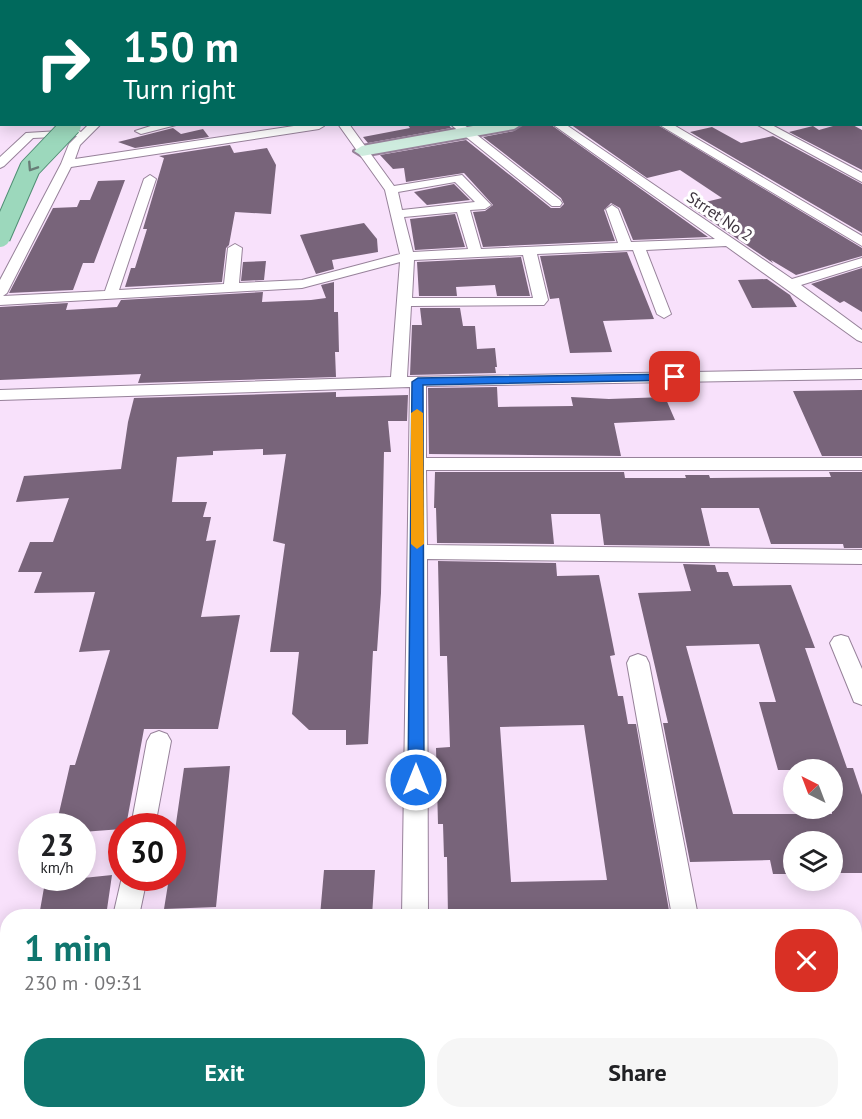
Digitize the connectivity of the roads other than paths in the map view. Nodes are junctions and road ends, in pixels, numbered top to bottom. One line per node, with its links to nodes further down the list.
1 (48, 126): 17 (main road)
2 (165, 126): 11 (street)
3 (319, 126): 14 (street)
4 (344, 126): 12 (street)
5 (492, 126): 10 (street)
6 (560, 126): 24 (street, Strret No 2)
7 (666, 126): 25 (street)
8 (765, 126): 15 (street)
9 (85, 127): 13 (street); 14 (street); 23 (main road, one-way to 23, bridge)
10 (459, 129): 12 (street); 19 (street)
11 (141, 131)
12 (362, 151): 18 (street)
13 (0, 164)
14 (67, 164): 34 (street)
15 (862, 178)
16 (150, 179): 35 (street)
17 (0, 181)
18 (391, 190): 20 (street); 22 (street)
19 (556, 203)
20 (463, 209): 22 (street); 29 (street)
21 (612, 209): 27 (street)
22 (397, 214): 30 (street)
23 (0, 237)
24 (730, 242): 27 (street); 32 (street, Strret No 2)
25 (862, 242)
26 (235, 248): 33 (street)
27 (632, 248): 28 (street); 38 (street)
28 (529, 251): 29 (street); 37 (street)
29 (475, 252): 30 (street)
30 (407, 256): 33 (street); 37 (street)
31 (862, 262): 32 (street)
32 (790, 284): 39 (street, Strret No 2)
33 (231, 289): 35 (street)
34 (0, 293)
35 (110, 296): 36 (street)
36 (0, 301)
37 (404, 302): 41 (street)
38 (664, 315)
39 (862, 337)
40 (862, 374): 41 (street)
41 (408, 382): 42 (street); 43 (street)
42 (0, 395)
43 (416, 464): 44 (street); 45 (street)
44 (862, 464)
45 (418, 552): 46 (street); 54 (street)
46 (862, 557)
47 (842, 643): 49 (street)
48 (638, 663): 55 (street)
49 (862, 696)
50 (159, 741): 51 (street)
51 (145, 813)
52 (131, 891): 53 (street)
53 (127, 909)
54 (415, 909)
55 (684, 909)

